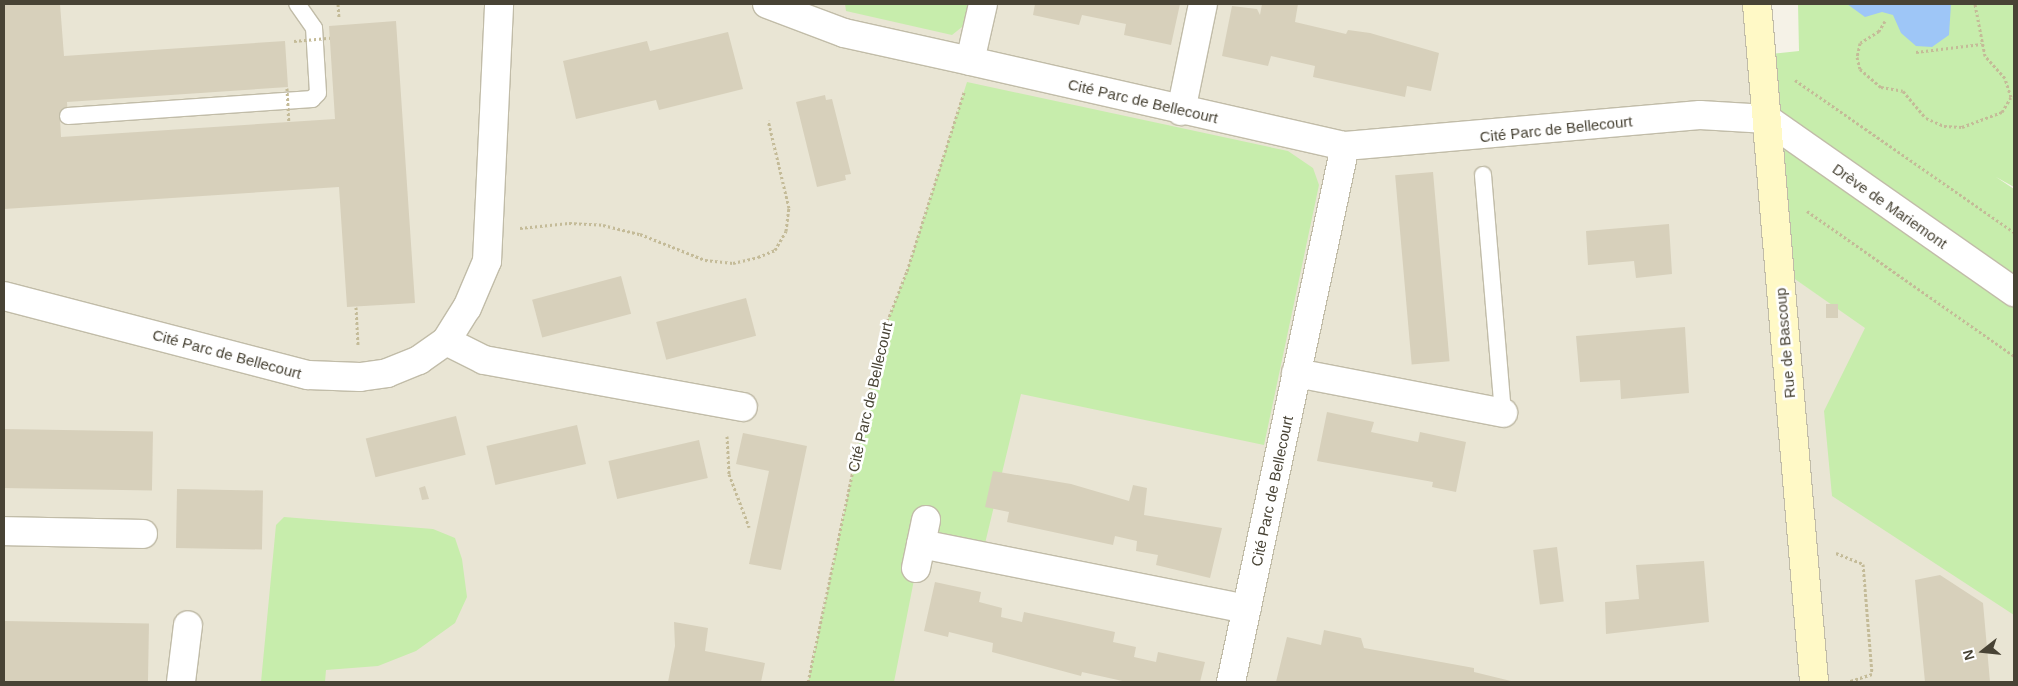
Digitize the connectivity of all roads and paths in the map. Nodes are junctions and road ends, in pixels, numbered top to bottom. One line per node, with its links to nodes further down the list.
1 (297, 4): 9 (lane)
2 (499, 4): 24 (street, Cité Parc de Bellecourt)
3 (767, 4): 14 (street, Cité Parc de Bellecourt)
4 (983, 4): 14 (street)
5 (1203, 4): 16 (street)
6 (1757, 4): 13 (main road, Rue de Bascoup)
7 (1975, 4): 11 (path)
8 (1885, 21): 11 (path)
9 (322, 38): 10 (path, bridge); 15 (lane)
10 (294, 41)
11 (1982, 44): 12 (path)
12 (1916, 52)
13 (1760, 56): 18 (main road, Rue de Bascoup); 25 (path)
14 (970, 61): 16 (street, Cité Parc de Bellecourt); 43 (path, Cité Parc de Bellecourt)
15 (287, 94): 17 (lane); 20 (path, bridge)
16 (1181, 111): 21 (street, Cité Parc de Bellecourt)
17 (68, 116)
18 (1766, 119): 21 (street, Cité Parc de Bellecourt); 23 (main road, Rue de Bascoup); 26 (street, Drève de Mariemont)
19 (768, 120): 24 (path)
20 (289, 122)
21 (1345, 146): 31 (street, Cité Parc de Bellecourt)
22 (1482, 174): 34 (lane)
23 (1772, 187): 30 (path); 38 (main road, Rue de Bascoup)
24 (490, 231): 29 (street, Cité Parc de Bellecourt)
25 (2014, 232)
26 (2014, 292)
27 (4, 296): 32 (street, Cité Parc de Bellecourt)
28 (356, 307): 32 (path)
29 (446, 341): 32 (street, Cité Parc de Bellecourt); 33 (street)
30 (2014, 356)
31 (1296, 373): 34 (street); 40 (street, Cité Parc de Bellecourt)
32 (360, 377)
33 (734, 406): 35 (path)
34 (1503, 413)
35 (750, 527)
36 (4, 531): 37 (street)
37 (143, 534)
38 (1801, 539): 45 (main road, Rue de Bascoup); 46 (path)
39 (921, 544): 40 (street)
40 (1247, 609): 44 (street, Cité Parc de Bellecourt)
41 (188, 625): 42 (street)
42 (182, 682)
43 (808, 682)
44 (1231, 682)
45 (1814, 682)
46 (1848, 682)

